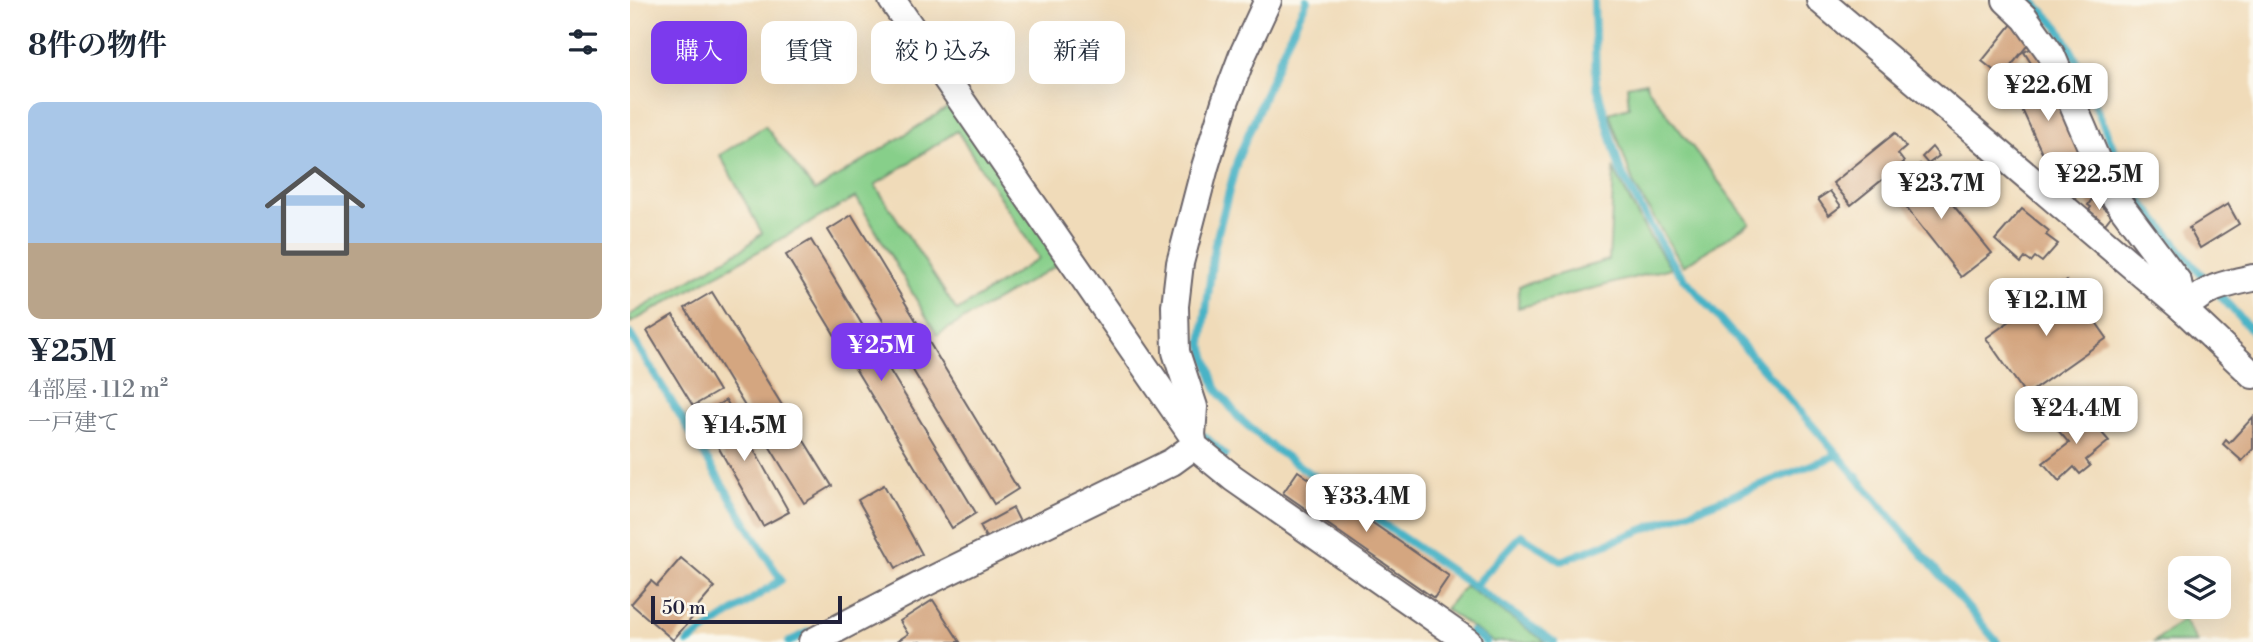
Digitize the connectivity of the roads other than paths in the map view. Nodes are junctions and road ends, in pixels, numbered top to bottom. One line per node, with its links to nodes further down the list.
1 (892, 0): 8 (street)
2 (1268, 0): 8 (street)
3 (1820, 0): 6 (street)
4 (2006, 0): 6 (street)
5 (2253, 278): 6 (street)
6 (2183, 310): 7 (street)
7 (2253, 375)
8 (1193, 441): 9 (street); 10 (street)
9 (812, 642)
10 (1468, 642)

